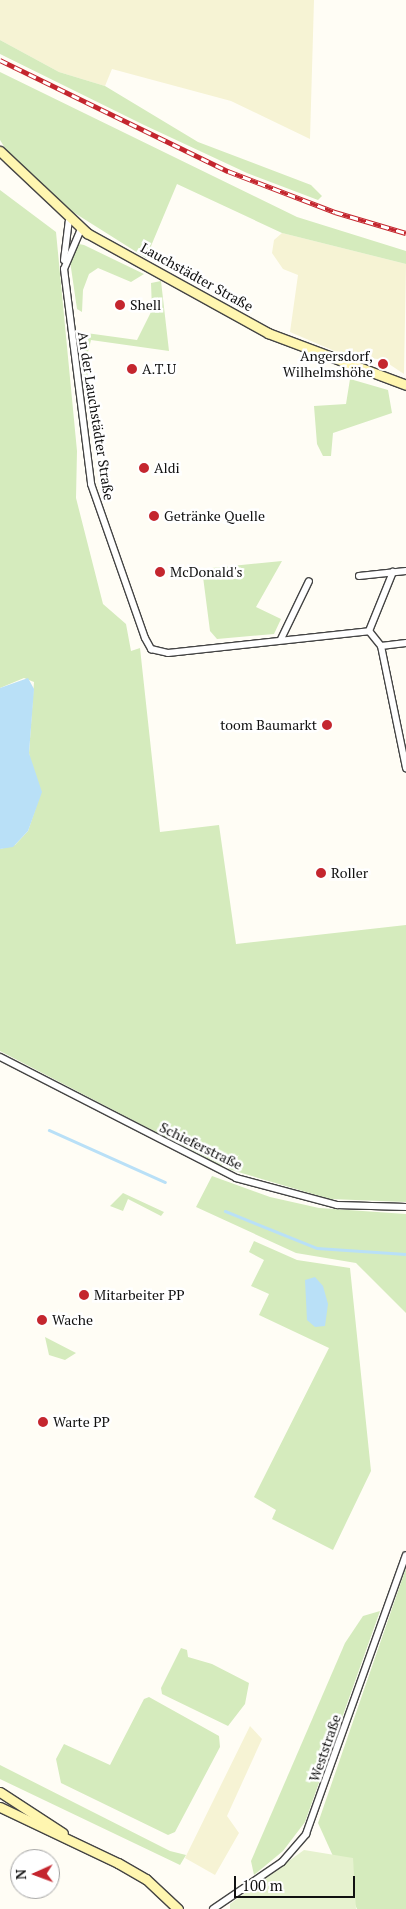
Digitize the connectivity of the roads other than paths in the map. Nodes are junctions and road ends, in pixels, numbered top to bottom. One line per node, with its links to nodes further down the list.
1 (0, 151): 2 (main road, Lauchstädter Straße)
2 (70, 220): 3 (main road, Lauchstädter Straße); 4 (street, An der Lauchstädter Straße)
3 (81, 229): 4 (street); 5 (main road, Lauchstädter Straße)
4 (64, 269): 11 (street, An der Lauchstädter Straße)
5 (406, 385)
6 (406, 571): 7 (street)
7 (393, 572): 8 (street); 10 (street)
8 (359, 576)
9 (309, 581): 11 (street)
10 (369, 631): 11 (street, An der Lauchstädter Straße); 13 (street)
11 (282, 639)
12 (406, 643): 13 (street)
13 (381, 646): 14 (street)
14 (406, 768)
15 (0, 1057): 16 (street, Schieferstraße)
16 (406, 1207)
17 (406, 1556): 22 (street, Weststraße)
18 (0, 1792): 20 (main road)
19 (0, 1808): 20 (main road)
20 (78, 1844): 21 (main road)
21 (178, 1909)
22 (213, 1909)

